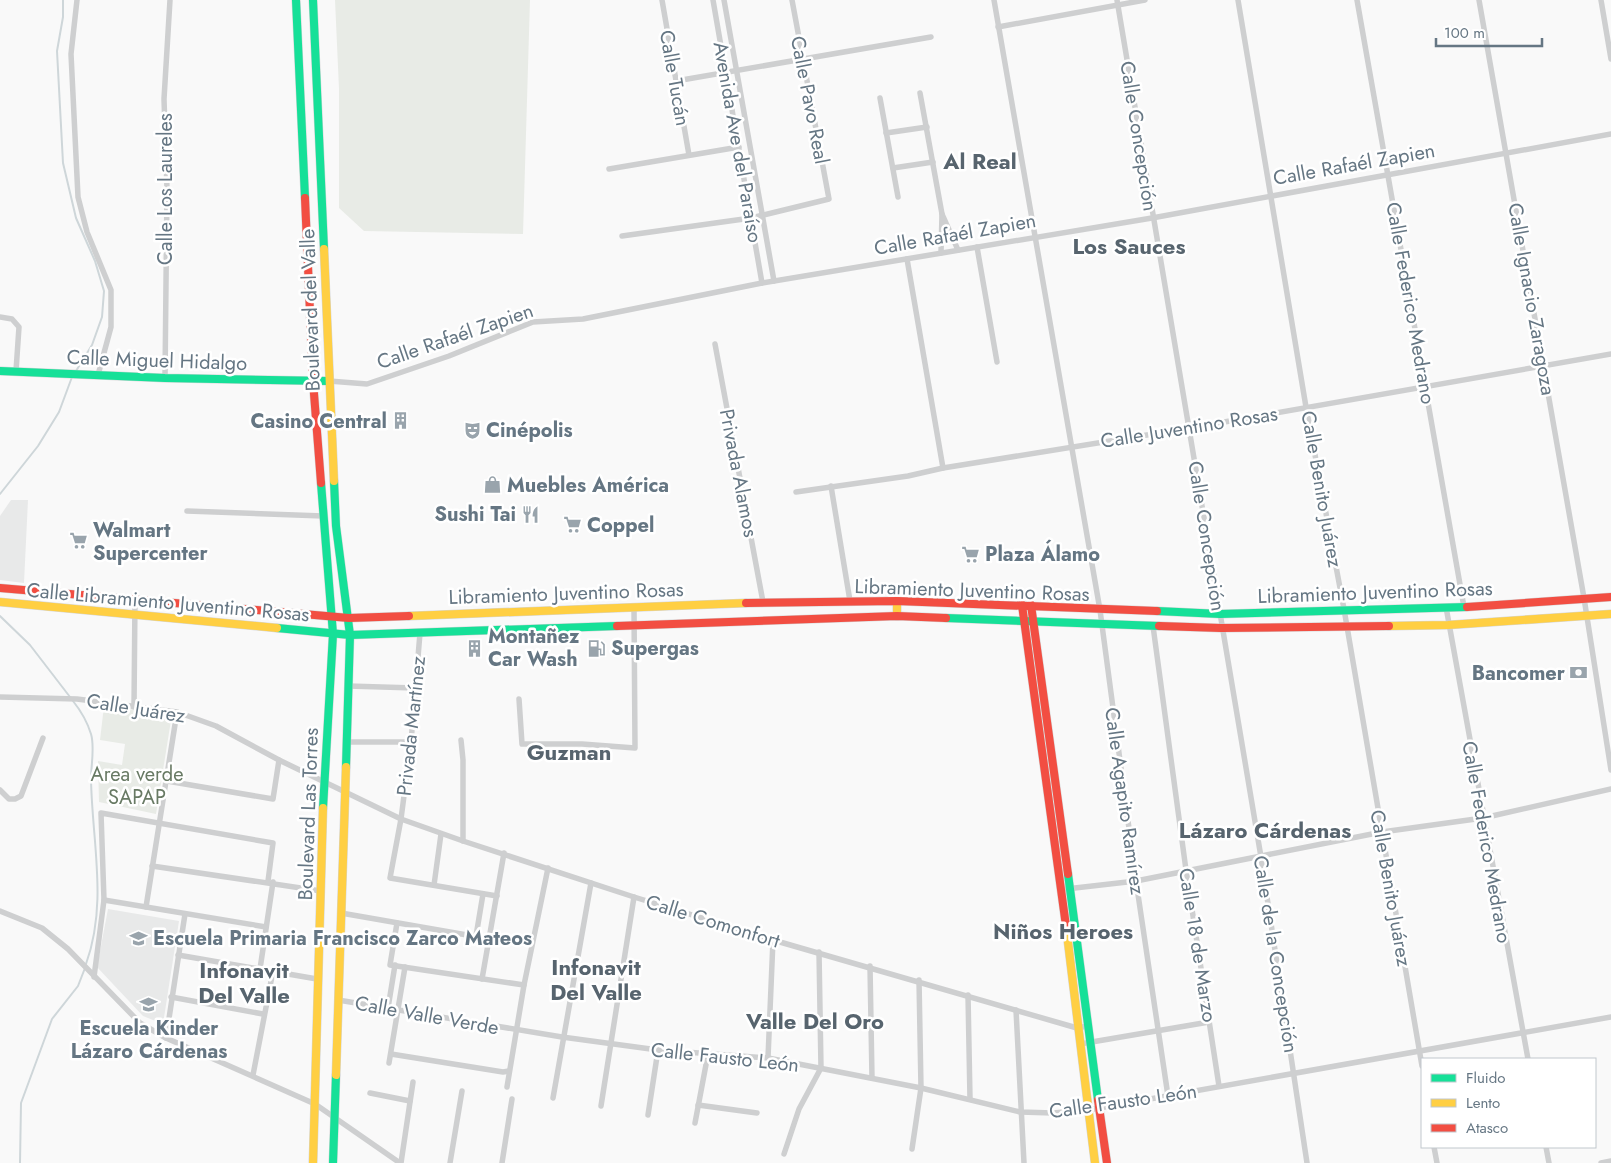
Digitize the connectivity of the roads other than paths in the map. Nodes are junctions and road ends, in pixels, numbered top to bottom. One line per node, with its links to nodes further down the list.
1 (77, 0): 60 (street)
2 (170, 0): 61 (street, Calle Los Laureles)
3 (296, 0): 24 (street, Boulevard del Valle)
4 (313, 0): 23 (street, Boulevard del Valle)
5 (662, 0): 22 (street, Calle Tucán)
6 (713, 0): 21 (street, Avenida Ave del Paraíso)
7 (724, 0): 20 (street, Avenida Ave del Paraíso)
8 (792, 0): 19 (street, Calle Pavo Real)
9 (994, 0): 16 (street, Calle Agapito Ramírez)
10 (1145, 0): 15 (street)
11 (1238, 0): 37 (street, Calle Benito Juárez)
12 (1358, 0): 36 (street, Calle Federico Medrano)
13 (1479, 0): 31 (street, Calle Ignacio Zaragoza)
14 (1601, 0): 18 (street)
15 (1118, 2): 16 (street); 42 (street, Calle Concepción)
16 (998, 27): 44 (street, Calle Agapito Ramírez)
17 (931, 37): 19 (street)
18 (1611, 59)
19 (802, 60): 20 (street); 40 (street, Calle Pavo Real)
20 (737, 71): 21 (street); 40 (street, Avenida Ave del Paraíso)
21 (726, 73): 22 (street); 30 (street, Avenida Ave del Paraíso)
22 (676, 82): 32 (street, Calle Tucán)
23 (317, 85): 24 (street); 50 (street, Boulevard del Valle)
24 (300, 87): 49 (street, Boulevard del Valle)
25 (920, 92): 27 (street)
26 (880, 98): 28 (street)
27 (926, 127): 28 (street); 33 (street)
28 (886, 133): 34 (street)
29 (1611, 134): 31 (street, Calle Rafaél Zapien)
30 (738, 147): 32 (street); 41 (street, Avenida Ave del Paraíso)
31 (1507, 153): 36 (street, Calle Rafaél Zapien); 57 (street, Calle Ignacio Zaragoza)
32 (690, 155): 35 (street)
33 (933, 162): 34 (street); 39 (street)
34 (893, 168): 38 (street)
35 (609, 169)
36 (1389, 174): 37 (street, Calle Rafaél Zapien); 64 (street, Calle Federico Medrano)
37 (1271, 196): 42 (street, Calle Rafaél Zapien); 65 (street, Calle Benito Juárez)
38 (898, 197)
39 (942, 214): 46 (street); 47 (street)
40 (762, 216): 41 (street); 51 (street, Avenida Ave del Paraíso)
41 (751, 218): 43 (street); 52 (street, Avenida Ave del Paraíso)
42 (1152, 218): 44 (street, Calle Rafaél Zapien); 66 (street, Calle Concepción)
43 (622, 236)
44 (1035, 237): 45 (street, Calle Rafaél Zapien); 67 (street, Calle Agapito Ramírez)
45 (977, 247): 46 (street, Calle Rafaél Zapien); 56 (street)
46 (958, 250): 47 (street, Calle Rafaél Zapien)
47 (941, 253): 48 (street, Calle Rafaél Zapien)
48 (907, 259): 51 (street, Calle Rafaél Zapien); 69 (street)
49 (308, 276): 50 (street); 63 (street, Boulevard del Valle)
50 (326, 276): 62 (street, Boulevard del Valle)
51 (774, 281): 52 (street, Calle Rafaél Zapien)
52 (762, 283): 62 (street, Calle Rafaél Zapien)
53 (0, 317): 59 (street)
54 (715, 344): 82 (street, Privada Alamos)
55 (1611, 354): 57 (street, Calle Juventino Rosas)
56 (997, 362)
57 (1544, 366): 64 (street, Calle Juventino Rosas); 78 (street, Calle Ignacio Zaragoza)
58 (0, 370): 59 (street, Calle Miguel Hidalgo)
59 (16, 371): 60 (street, Calle Miguel Hidalgo)
60 (98, 375): 61 (street, Calle Miguel Hidalgo)
61 (165, 378): 63 (street, Calle Miguel Hidalgo)
62 (329, 380): 63 (street, Calle Rafaél Zapien); 70 (street, Boulevard del Valle)
63 (313, 381): 68 (street, Boulevard del Valle)
64 (1425, 387): 65 (street, Calle Juventino Rosas); 87 (street, Calle Federico Medrano)
65 (1306, 407): 66 (street, Calle Juventino Rosas); 88 (street, Calle Benito Juárez)
66 (1190, 428): 67 (street, Calle Juventino Rosas); 90 (street, Calle Concepción)
67 (1071, 446): 69 (street, Calle Juventino Rosas); 89 (street, Calle Agapito Ramírez)
68 (320, 459): 70 (street); 74 (street, Boulevard del Valle)
69 (943, 468): 71 (street, Calle Juventino Rosas)
70 (334, 471): 96 (street, Boulevard del Valle)
71 (831, 486): 72 (street, Calle Juventino Rosas); 79 (street)
72 (796, 492)
73 (187, 511): 74 (street)
74 (323, 516): 94 (street, Boulevard del Valle)
75 (0, 588): 77 (street, Calle Libramiento Juventino Rosas)
76 (1611, 597): 78 (street, Libramiento Juventino Rosas)
77 (135, 598): 93 (street); 94 (street, Calle Libramiento Juventino Rosas)
78 (1584, 598): 87 (street, Libramiento Juventino Rosas); 92 (street, Calle Ignacio Zaragoza)
79 (850, 601): 80 (street, Libramiento Juventino Rosas); 82 (street, Libramiento Juventino Rosas)
80 (897, 601): 83 (street, Libramiento Juventino Rosas); 95 (street)
81 (0, 602): 93 (street, Calle Libramiento Juventino Rosas)
82 (763, 602): 85 (street, Libramiento Juventino Rosas)
83 (1022, 604): 84 (street, Libramiento Juventino Rosas); 97 (street)
84 (1032, 605): 89 (street, Libramiento Juventino Rosas); 98 (street)
85 (634, 607): 96 (street, Libramiento Juventino Rosas); 99 (street)
86 (1446, 607): 87 (street, Libramiento Juventino Rosas); 88 (street, Libramiento Juventino Rosas); 101 (street, Calle Federico Medrano)
87 (1464, 607)
88 (1344, 609): 90 (street, Libramiento Juventino Rosas); 103 (street, Calle Benito Juárez)
89 (1100, 610): 90 (street, Libramiento Juventino Rosas); 100 (street, Calle Agapito Ramírez)
90 (1220, 614): 104 (street, Calle Concepción)
91 (1611, 614): 92 (street, Libramiento Juventino Rosas)
92 (1586, 615): 101 (street, Libramiento Juventino Rosas); 119 (street)
93 (136, 616): 106 (street, Calle Libramiento Juventino Rosas); 112 (street)
94 (332, 616): 96 (street, Libramiento Juventino Rosas); 106 (street, Boulevard Las Torres)
95 (897, 616): 97 (street, Libramiento Juventino Rosas); 99 (street, Libramiento Juventino Rosas)
96 (349, 618): 107 (street, Boulevard Las Torres)
97 (1023, 622): 98 (street, Libramiento Juventino Rosas); 141 (street)
98 (1034, 622): 100 (street, Libramiento Juventino Rosas); 140 (street)
99 (632, 624): 105 (street, Libramiento Juventino Rosas); 111 (street)
100 (1102, 625): 102 (street, Libramiento Juventino Rosas); 136 (street, Calle Agapito Ramírez)
101 (1448, 625): 103 (street, Libramiento Juventino Rosas); 125 (street, Calle Federico Medrano)
102 (1153, 626): 104 (street, Libramiento Juventino Rosas); 135 (street, Calle 18 de Marzo)
103 (1346, 627): 104 (street, Libramiento Juventino Rosas); 128 (street, Calle Benito Juárez)
104 (1221, 628): 132 (street, Calle de la Concepción)
105 (420, 632): 107 (street, Libramiento Juventino Rosas); 109 (street, Privada Martínez)
106 (333, 634): 107 (street, Libramiento Juventino Rosas); 121 (street, Boulevard Las Torres)
107 (350, 635): 108 (street, Boulevard Las Torres)
108 (348, 686): 109 (street); 116 (street, Boulevard Las Torres)
109 (415, 688): 117 (street, Privada Martínez)
110 (0, 696): 112 (street, Calle Juárez)
111 (519, 699)
112 (134, 707): 113 (street, Calle Juárez)
113 (177, 712): 118 (street, Calle Juárez); 120 (street)
114 (43, 738): 123 (street)
115 (461, 740): 130 (street)
116 (346, 742): 117 (street); 124 (street, Boulevard Las Torres)
117 (411, 742): 126 (street, Privada Martínez)
118 (279, 760): 120 (street); 121 (street, Calle Juárez)
119 (1611, 770)
120 (167, 781): 127 (street)
121 (324, 782): 124 (street, Calle Juárez); 142 (street, Boulevard Las Torres)
122 (1611, 789): 125 (street)
123 (0, 790)
124 (345, 791): 126 (street, Calle Comonfort); 149 (street, Boulevard Las Torres)
125 (1483, 818): 128 (street); 181 (street, Calle Federico Medrano)
126 (401, 819): 129 (street, Calle Comonfort); 139 (street, Privada Martínez)
127 (159, 824): 133 (street); 137 (street); 146 (street)
128 (1382, 832): 132 (street); 188 (street, Calle Benito Juárez)
129 (441, 834): 130 (street, Calle Comonfort); 139 (street)
130 (463, 841): 131 (street, Calle Comonfort)
131 (504, 853): 134 (street, Calle Comonfort); 144 (street)
132 (1260, 857): 135 (street); 197 (street, Calle de la Concepción)
133 (152, 866): 137 (street); 147 (street)
134 (548, 868): 138 (street, Calle Comonfort); 167 (street)
135 (1186, 870): 136 (street); 176 (street, Calle 18 de Marzo)
136 (1136, 881): 140 (street); 180 (street, Calle Agapito Ramírez)
137 (270, 882): 142 (street); 152 (street)
138 (590, 883): 145 (street, Calle Comonfort); 182 (street)
139 (434, 885): 143 (street)
140 (1072, 889): 141 (street); 177 (street)
141 (1062, 890): 178 (street)
142 (321, 891): 164 (street, Boulevard Las Torres)
143 (483, 894): 144 (street); 153 (street)
144 (497, 896): 154 (street)
145 (634, 898): 155 (street, Calle Comonfort); 185 (street)
146 (104, 900): 147 (street); 163 (street)
147 (146, 907): 150 (street)
148 (0, 911): 163 (street)
149 (340, 913): 151 (street); 170 (street, Boulevard Las Torres)
150 (185, 914): 152 (street); 157 (street)
151 (397, 923): 153 (street); 158 (street)
152 (266, 927): 161 (street)
153 (476, 936): 154 (street)
154 (490, 939): 165 (street)
155 (773, 940): 156 (street, Calle Comonfort); 191 (street)
156 (820, 952): 159 (street, Calle Comonfort); 195 (street)
157 (178, 955): 161 (street); 169 (street)
158 (393, 965): 160 (street); 171 (street)
159 (870, 966): 166 (street, Calle Comonfort); 199 (street)
160 (405, 967): 165 (street); 172 (street)
161 (260, 969): 162 (street)
162 (273, 971): 164 (street); 174 (street)
163 (94, 977): 183 (street)
164 (317, 979): 211 (street, Boulevard Las Torres)
165 (482, 979): 167 (street)
166 (919, 980): 168 (street, Calle Comonfort); 203 (street)
167 (524, 986): 179 (street)
168 (968, 995): 173 (street, Calle Comonfort); 209 (street)
169 (171, 997): 174 (street); 183 (street)
170 (338, 1000): 171 (street, Calle Valle Verde); 219 (street, Boulevard Las Torres)
171 (388, 1008): 172 (street, Calle Valle Verde)
172 (396, 1010): 179 (street, Calle Valle Verde); 189 (street)
173 (1016, 1010): 178 (street, Calle Comonfort); 217 (street)
174 (263, 1014): 198 (street)
175 (1611, 1018): 181 (street, Calle Fausto León)
176 (1209, 1022): 180 (street); 201 (street, Calle 18 de Marzo)
177 (1088, 1026): 178 (street, Calle Comonfort); 184 (street)
178 (1077, 1028): 186 (street)
179 (517, 1031): 182 (street, Calle Fausto León); 196 (street)
180 (1158, 1032): 184 (street); 206 (street, Calle Agapito Ramírez)
181 (1522, 1034): 188 (street, Calle Fausto León); 192 (street, Calle Federico Medrano)
182 (562, 1037): 185 (street, Calle Fausto León); 207 (street)
183 (166, 1038): 198 (street)
184 (1091, 1042): 186 (street); 214 (street)
185 (609, 1044): 187 (street, Calle Fausto León); 213 (street)
186 (1080, 1044): 215 (street)
187 (658, 1050): 190 (street, Calle Fausto León); 218 (street)
188 (1420, 1052): 193 (street, Calle Benito Juárez); 197 (street, Calle Fausto León)
189 (391, 1054): 194 (street); 196 (street)
190 (708, 1054): 191 (street, Calle Fausto León); 212 (street)
191 (768, 1058): 195 (street, Calle Fausto León)
192 (1528, 1058)
193 (1421, 1059)
194 (389, 1063)
195 (821, 1068): 199 (street, Calle Fausto León); 224 (street)
196 (509, 1071): 202 (street)
197 (1294, 1073): 201 (street, Calle Fausto León); 234 (street, Calle de la Concepción)
198 (253, 1075): 211 (street)
199 (872, 1078): 203 (street, Calle Fausto León)
200 (413, 1082): 210 (street)
201 (1219, 1086): 206 (street, Calle Fausto León)
202 (507, 1088)
203 (921, 1088): 209 (street, Calle Fausto León); 223 (street)
204 (462, 1091): 229 (street)
205 (370, 1093): 210 (street)
206 (1168, 1096): 214 (street, Calle Fausto León)
207 (553, 1098)
208 (512, 1099): 230 (street)
209 (970, 1100): 217 (street, Calle Fausto León)
210 (410, 1101): 228 (street)
211 (314, 1104): 219 (street); 226 (street, Boulevard Las Torres)
212 (698, 1105): 216 (street); 220 (street)
213 (601, 1106)
214 (1099, 1108): 215 (street, Calle Fausto León); 233 (street)
215 (1088, 1110): 217 (street, Calle Fausto León); 232 (street)
216 (758, 1112)
217 (1020, 1112): 231 (street)
218 (648, 1115)
219 (334, 1118): 227 (street, Boulevard Las Torres); 228 (street)
220 (695, 1123)
221 (1434, 1148): 235 (street)
222 (1546, 1148): 236 (street)
223 (912, 1150)
224 (784, 1154)
225 (1611, 1161): 237 (street)
226 (313, 1163)
227 (333, 1163)
228 (400, 1163)
229 (450, 1163)
230 (502, 1163)
231 (1024, 1163)
232 (1095, 1163)
233 (1107, 1163)
234 (1307, 1163)
235 (1437, 1163)
236 (1549, 1163)
237 (1601, 1163)

